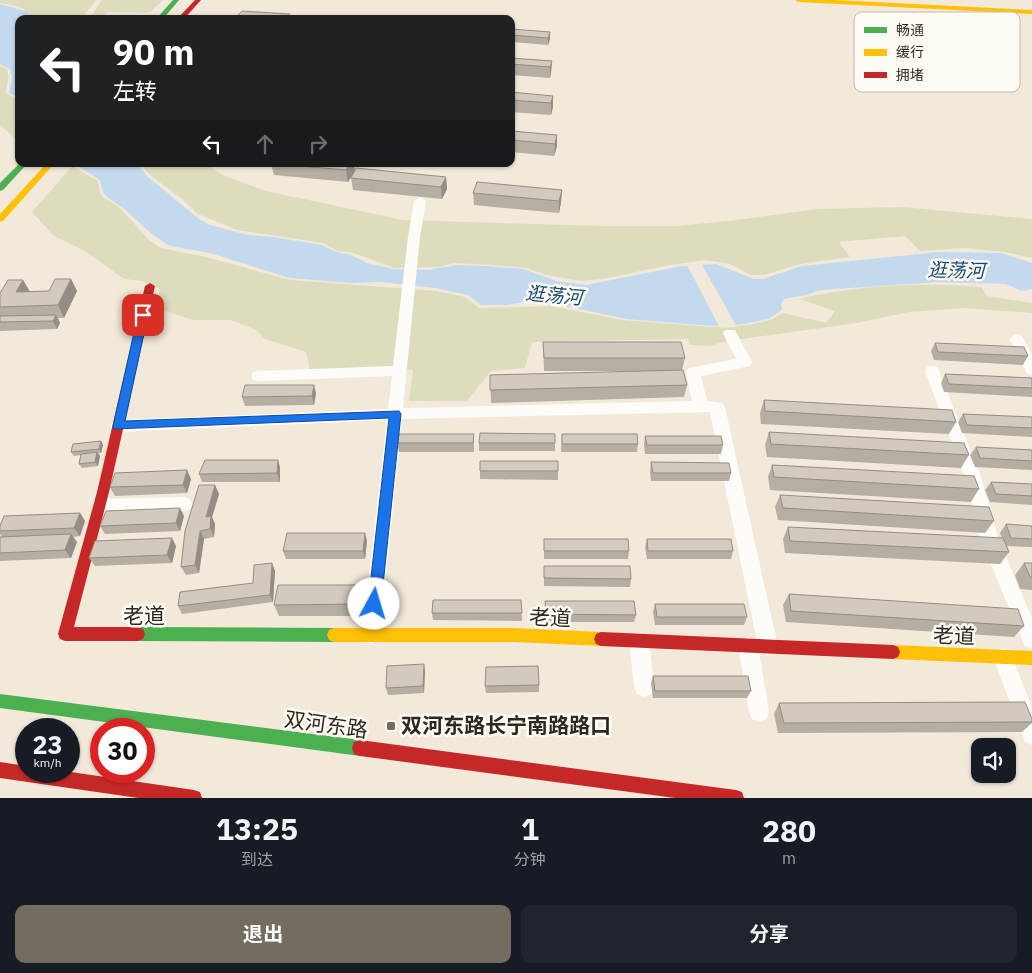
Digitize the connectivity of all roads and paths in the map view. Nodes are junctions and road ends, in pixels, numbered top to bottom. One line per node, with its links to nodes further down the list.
1 (798, 0): 6 (main road)
2 (1009, 0): 5 (main road)
3 (177, 1): 7 (main road)
4 (194, 1): 8 (main road)
5 (1032, 1)
6 (1032, 12)
7 (163, 15)
8 (183, 15)
9 (21, 167): 11 (main road)
10 (47, 167): 13 (main road)
11 (0, 188)
12 (420, 201): 18 (street)
13 (0, 219)
14 (150, 286): 23 (main road)
15 (730, 333): 21 (street)
16 (1017, 339): 17 (street)
17 (1032, 370)
18 (400, 371): 20 (street); 22 (street)
19 (932, 371): 27 (street)
20 (258, 376)
21 (701, 406): 22 (street); 29 (street)
22 (395, 414): 23 (street); 26 (street)
23 (118, 426): 25 (main road)
24 (184, 504): 25 (street)
25 (100, 506): 26 (main road, 老道)
26 (371, 635): 28 (main road, 老道)
27 (1032, 640)
28 (638, 641): 29 (main road, 老道); 32 (street)
29 (758, 646): 30 (main road, 老道); 34 (street)
30 (1003, 657): 31 (main road, 老道); 35 (street)
31 (1032, 658)
32 (644, 687)
33 (0, 700): 38 (main road, 双河东路)
34 (759, 712)
35 (1032, 735)
36 (0, 770): 37 (main road)
37 (194, 798)
38 (736, 798)

